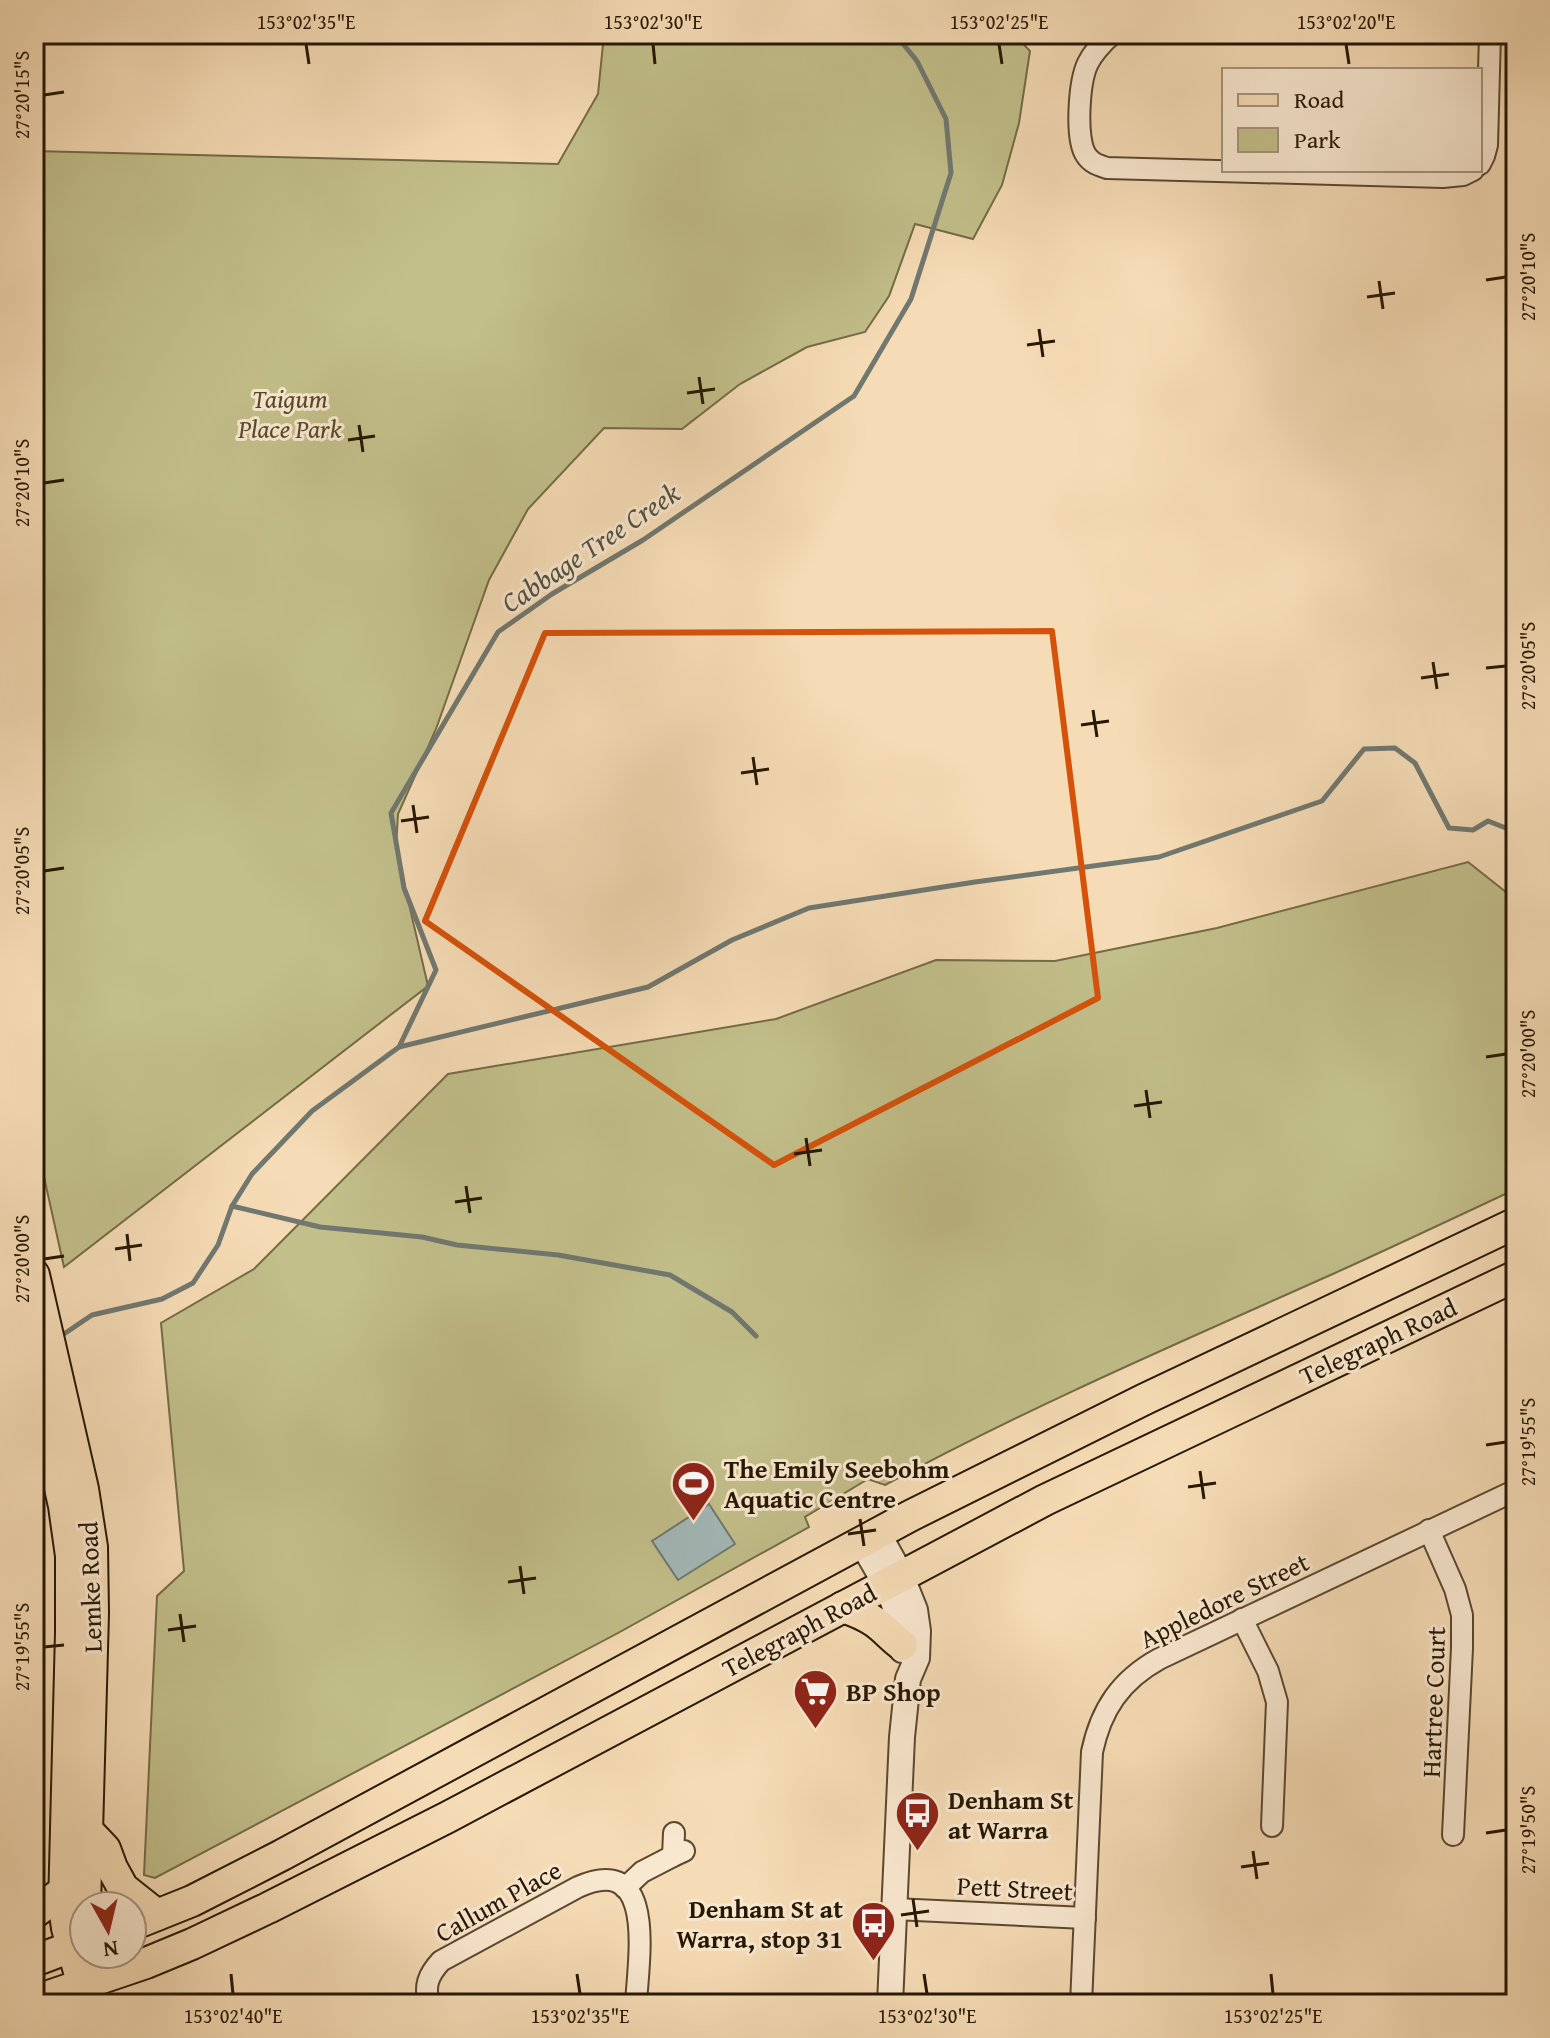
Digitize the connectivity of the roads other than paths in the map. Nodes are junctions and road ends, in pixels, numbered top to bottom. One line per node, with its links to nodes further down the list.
1 (1112, 34): 4 (street)
2 (1490, 34): 3 (street)
3 (1482, 162)
4 (1222, 171)
5 (1265, 172): 6 (street)
6 (1475, 172)
7 (1516, 1223): 14 (main road, Telegraph Road)
8 (34, 1275): 11 (main road, Lemke Road)
9 (1516, 1276): 15 (main road, Telegraph Road)
10 (34, 1371): 11 (main road, Lemke Road)
11 (67, 1466): 21 (main road, Lemke Road); 25 (main road, Lemke Road)
12 (1516, 1490): 13 (street, Appledore Street)
13 (1429, 1530): 17 (street, Appledore Street); 22 (street, Hartree Court)
14 (869, 1538): 15 (street); 31 (main road, Telegraph Road)
15 (893, 1579): 16 (main road, Telegraph Road); 18 (street); 19 (street)
16 (843, 1607): 18 (main road); 33 (main road, Telegraph Road)
17 (1242, 1619): 20 (street); 32 (street, Appledore Street)
18 (902, 1645): 19 (street)
19 (908, 1679): 29 (street)
20 (1272, 1826)
21 (87, 1830): 26 (main road, Lemke Road); 27 (main road)
22 (1453, 1835)
23 (677, 1847): 24 (street)
24 (625, 1888): 38 (street, Callum Place); 39 (street)
25 (75, 1890)
26 (77, 1890)
27 (124, 1890)
28 (68, 1901): 30 (main road)
29 (894, 1909): 32 (street, Pett Street); 40 (street)
30 (34, 1913)
31 (148, 1918)
32 (1085, 1918): 41 (street, Appledore Street)
33 (148, 1951)
34 (34, 1961): 35 (main road, Telegraph Road)
35 (68, 1962)
36 (75, 1970): 37 (main road)
37 (34, 2001)
38 (429, 2004)
39 (636, 2004)
40 (890, 2004)
41 (1081, 2004)

